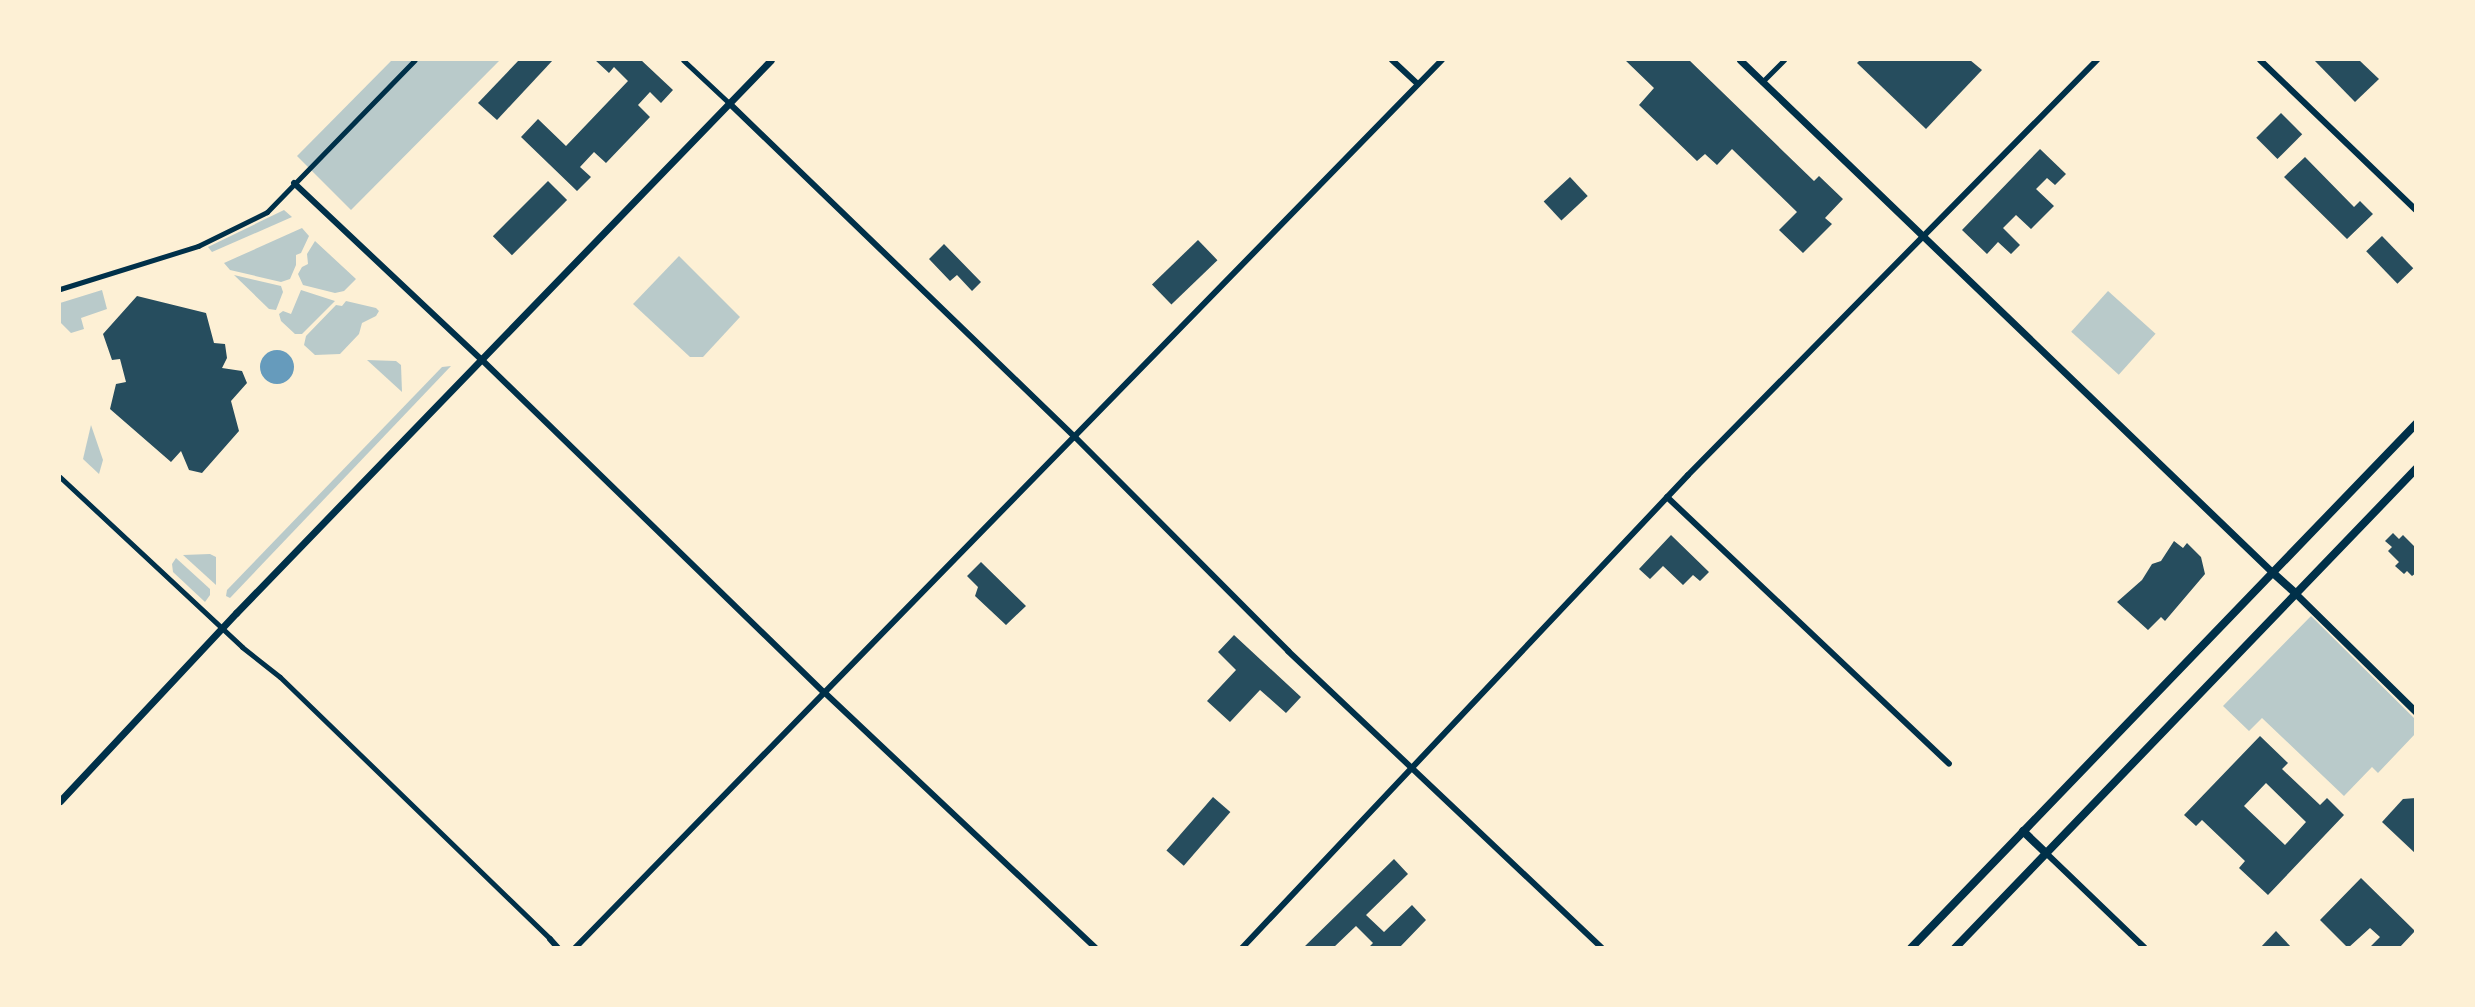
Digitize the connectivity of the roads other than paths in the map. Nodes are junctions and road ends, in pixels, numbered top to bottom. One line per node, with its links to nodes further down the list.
1 (415, 60): 13 (street)
2 (683, 60): 12 (street)
3 (771, 60): 12 (main road)
4 (1392, 60): 11 (street)
5 (1442, 60): 11 (street)
6 (1740, 60): 10 (main road)
7 (1784, 60): 10 (street)
8 (2097, 60): 15 (street)
9 (2260, 60): 14 (street)
10 (1762, 82): 15 (main road)
11 (1418, 84): 19 (street)
12 (729, 103): 17 (main road); 19 (street)
13 (294, 183): 16 (street); 17 (street)
14 (2416, 210)
15 (1922, 238): 22 (street); 23 (main road)
16 (60, 289)
17 (481, 359): 25 (main road); 26 (street)
18 (2416, 424): 23 (main road)
19 (1076, 438): 26 (street); 29 (street)
20 (2416, 469): 24 (main road)
21 (60, 477): 25 (street)
22 (1667, 497): 28 (street); 29 (street)
23 (2272, 572): 24 (main road); 31 (main road)
24 (2295, 593): 27 (main road); 32 (main road)
25 (223, 627): 30 (main road); 33 (street)
26 (824, 692): 35 (street); 36 (street)
27 (2416, 712)
28 (1949, 764)
29 (1411, 768): 37 (street); 38 (street)
30 (60, 801)
31 (2023, 831): 32 (main road); 39 (main road)
32 (2046, 853): 40 (main road); 41 (street)
33 (550, 939): 34 (street)
34 (558, 947)
35 (575, 947)
36 (1096, 947)
37 (1242, 947)
38 (1602, 947)
39 (1911, 947)
40 (1955, 947)
41 (2145, 947)

